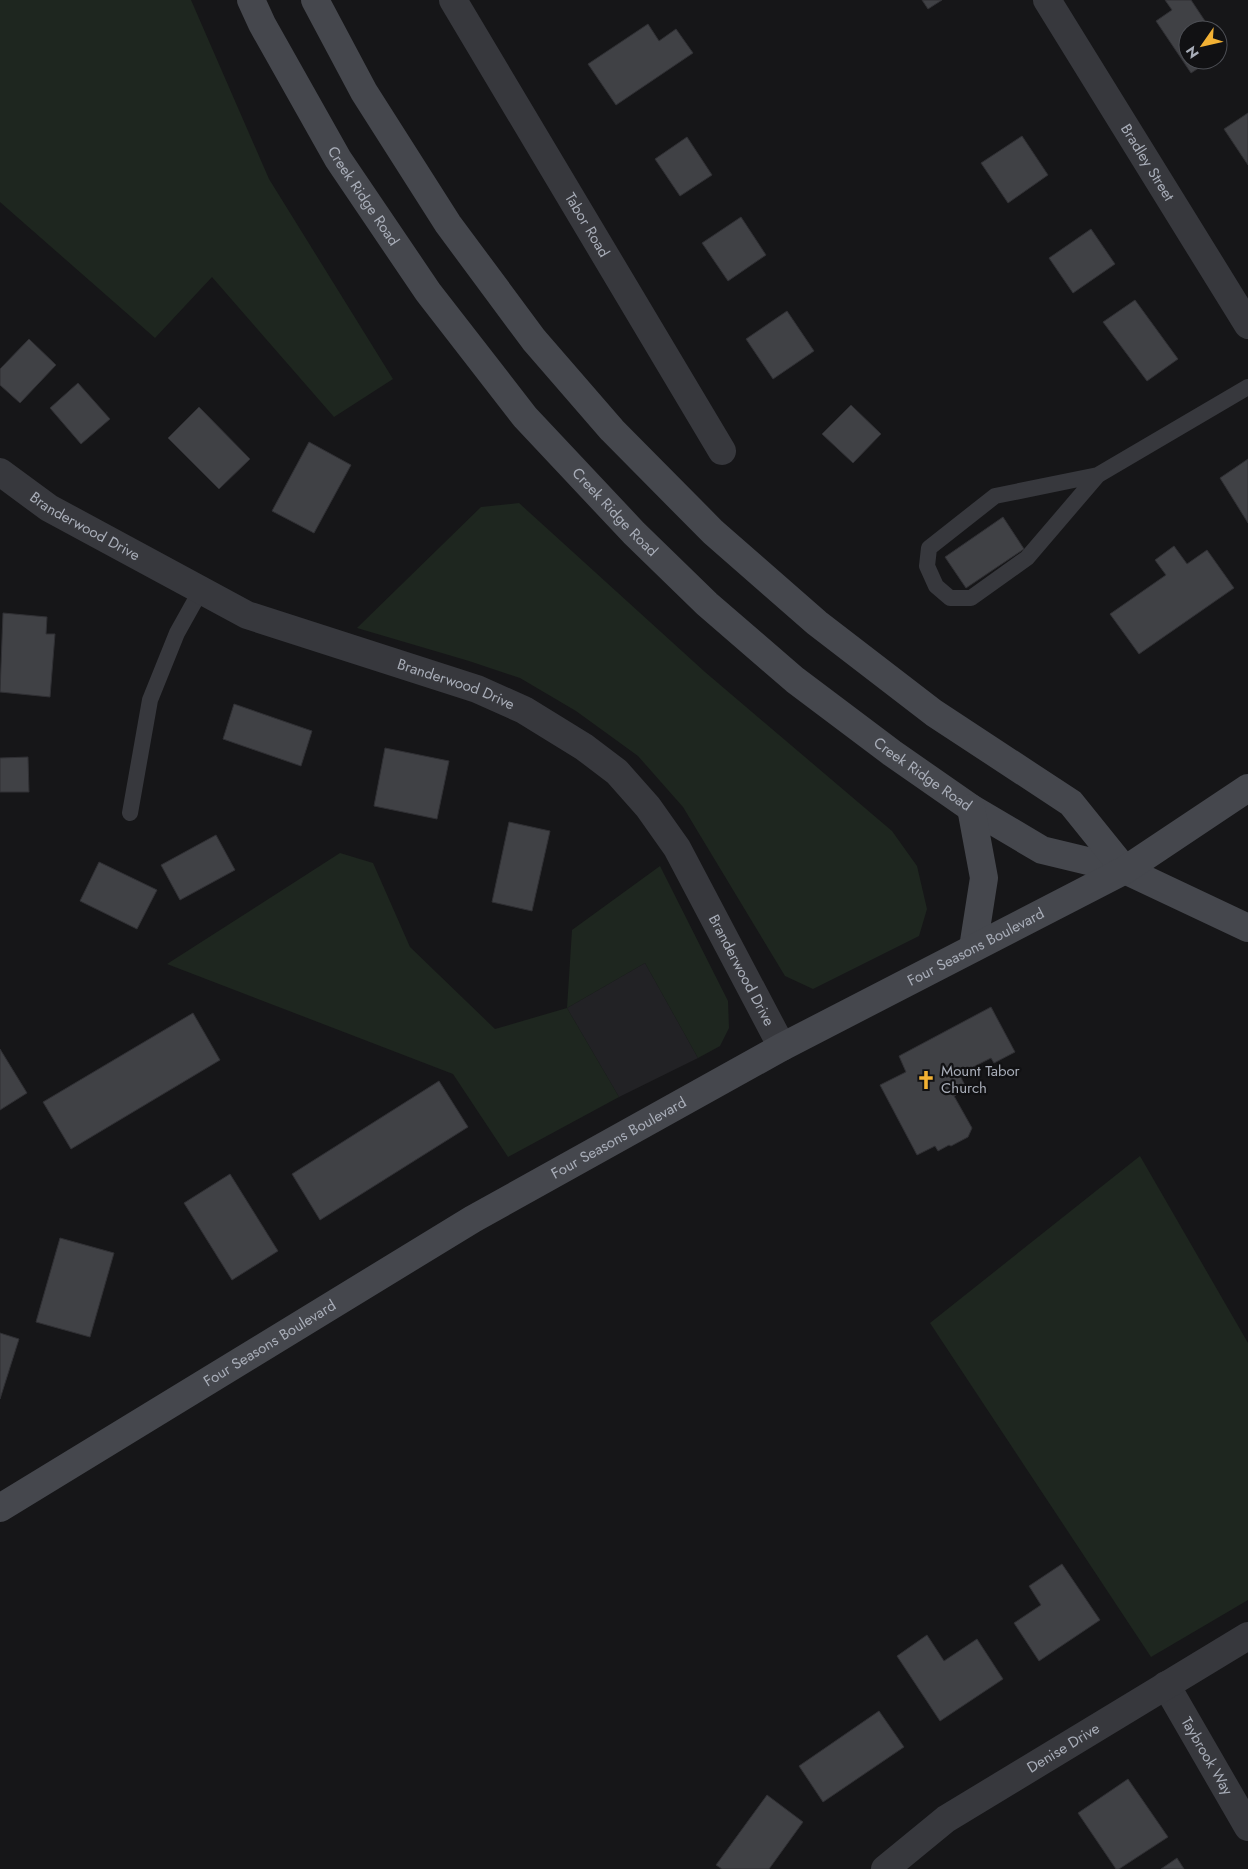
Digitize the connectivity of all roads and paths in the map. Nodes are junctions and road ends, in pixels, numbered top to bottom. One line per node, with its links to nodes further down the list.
1 (251, 0): 12 (main road, Creek Ridge Road)
2 (315, 0): 14 (main road, Creek Ridge Road)
3 (452, 0): 7 (street, Tabor Road)
4 (1047, 0): 5 (street, Bradley Street)
5 (1248, 326)
6 (1248, 387): 9 (lane)
7 (722, 451)
8 (0, 472): 10 (street, Branderwood Drive)
9 (1098, 475): 9 (lane)
10 (201, 590): 13 (lane); 17 (street, Branderwood Drive)
11 (1248, 788): 14 (main road, Four Seasons Boulevard)
12 (971, 808): 14 (main road, Creek Ridge Road); 16 (main road)
13 (130, 813)
14 (1125, 870): 15 (main road, Creek Ridge Road); 16 (main road, Four Seasons Boulevard)
15 (1248, 928)
16 (973, 948): 17 (main road, Four Seasons Boulevard)
17 (782, 1047): 18 (main road, Four Seasons Boulevard)
18 (0, 1508)
19 (1248, 1636): 20 (street, Denise Drive)
20 (1166, 1685): 21 (street, Taybrook Way); 22 (street, Denise Drive)
21 (1248, 1827)
22 (885, 1869)

